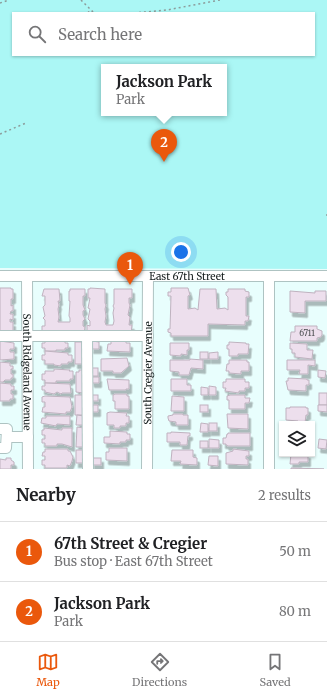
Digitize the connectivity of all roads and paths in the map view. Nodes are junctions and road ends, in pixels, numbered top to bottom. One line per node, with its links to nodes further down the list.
1 (9, 0): 4 (path)
2 (81, 0): 5 (path)
3 (220, 0): 8 (path)
4 (0, 3)
5 (90, 9): 6 (path); 7 (path)
6 (88, 12)
7 (93, 12)
8 (145, 12)
9 (26, 123): 10 (path)
10 (0, 134)
11 (0, 276): 12 (street, East 67th Street)
12 (27, 276): 13 (street, East 67th Street); 17 (street, South Ridgeland Avenue)
13 (148, 276): 14 (street, East 67th Street); 19 (street, South Cregier Avenue)
14 (269, 276): 15 (street, East 67th Street); 27 (street)
15 (327, 276)
16 (0, 336): 17 (street)
17 (28, 336): 18 (street); 22 (street, South Ridgeland Avenue)
18 (87, 336): 19 (street); 25 (street)
19 (148, 336): 26 (street, South Cregier Avenue)
20 (0, 429): 21 (street)
21 (7, 437): 22 (street); 23 (street)
22 (28, 437): 24 (street, South Ridgeland Avenue)
23 (0, 448)
24 (28, 469)
25 (88, 469)
26 (147, 469)
27 (269, 469)

